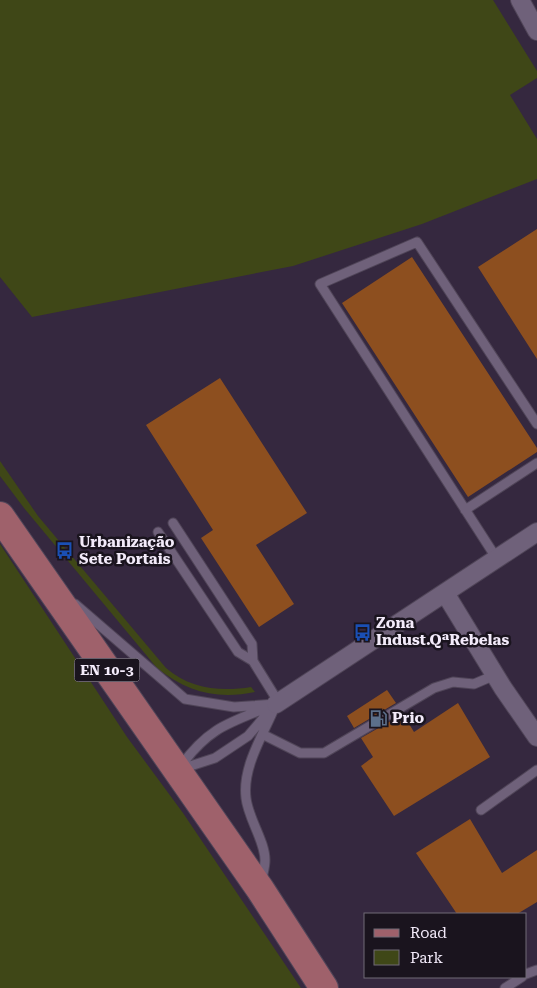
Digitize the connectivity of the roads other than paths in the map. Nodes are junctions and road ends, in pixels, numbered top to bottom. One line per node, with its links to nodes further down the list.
1 (520, 0): 2 (street)
2 (537, 31)
3 (537, 424): 5 (lane)
4 (537, 463): 5 (lane)
5 (465, 510): 10 (lane)
6 (0, 516): 11 (main road, EN 10-3)
7 (173, 523): 13 (lane)
8 (158, 532): 13 (lane)
9 (537, 532): 10 (street)
10 (496, 559): 12 (street)
11 (37, 570): 15 (lane); 19 (main road, EN 10-3)
12 (445, 593): 14 (street); 15 (street)
13 (253, 661): 15 (lane)
14 (495, 675): 16 (lane); 17 (street)
15 (277, 704): 16 (lane); 19 (lane); 19 (lane)
16 (264, 734): 21 (lane)
17 (537, 737)
18 (537, 770): 20 (lane)
19 (177, 771): 21 (main road, EN 10-3)
20 (481, 810)
21 (260, 890): 23 (main road, EN 10-3)
22 (520, 978): 24 (lane)
23 (324, 988)
24 (504, 988)

